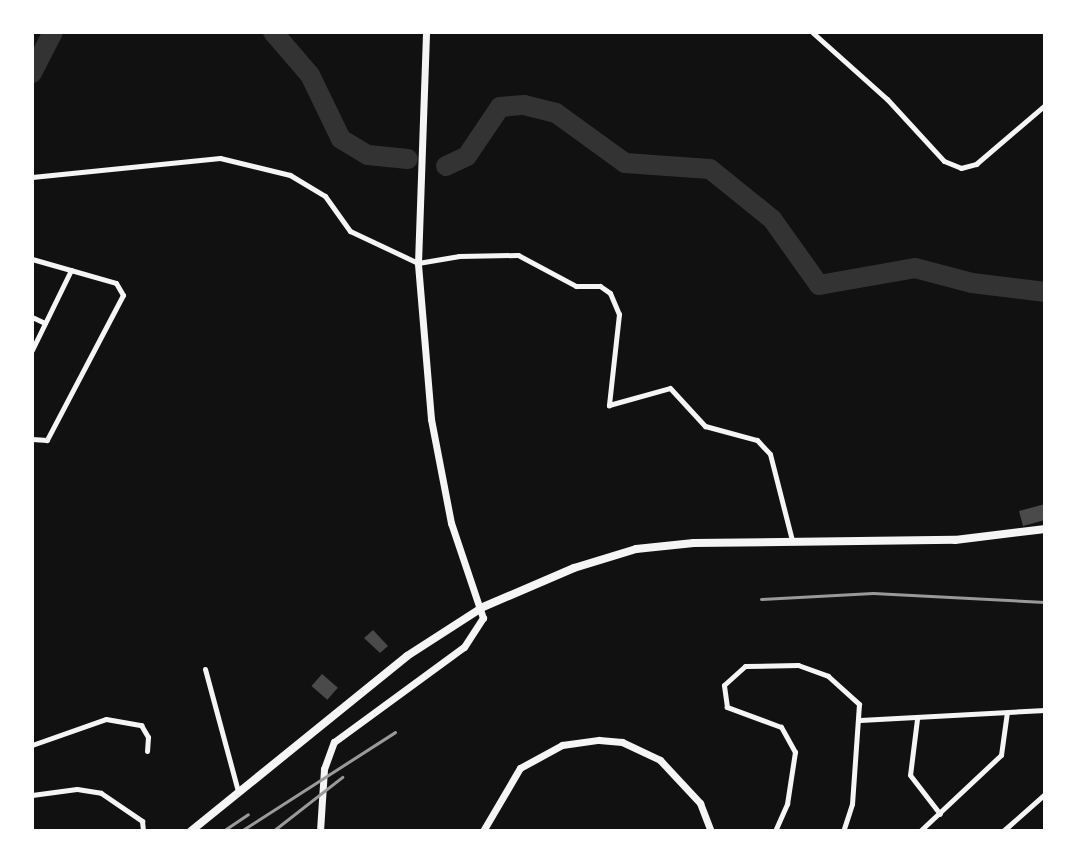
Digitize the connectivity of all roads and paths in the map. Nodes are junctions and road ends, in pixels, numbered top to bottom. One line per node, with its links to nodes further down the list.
1 (426, 32): 6 (street)
2 (812, 32): 3 (street)
3 (1045, 105)
4 (32, 177): 6 (street)
5 (32, 259): 7 (street)
6 (418, 263): 13 (street); 14 (street)
7 (71, 270): 9 (street); 11 (street)
8 (32, 317): 9 (street)
9 (45, 323): 10 (street)
10 (32, 350)
11 (32, 439)
12 (1045, 529): 13 (main road)
13 (792, 540): 14 (main road)
14 (483, 607): 24 (main road); 28 (street)
15 (205, 669): 24 (street)
16 (1045, 710): 17 (street)
17 (1007, 712): 18 (street); 25 (street)
18 (917, 719): 19 (street); 25 (street)
19 (860, 720): 33 (street); 34 (street)
20 (32, 745): 21 (street)
21 (147, 751)
22 (1045, 794): 36 (street)
23 (32, 795): 26 (street)
24 (239, 796): 27 (main road)
25 (940, 814): 35 (street)
26 (143, 831)
27 (191, 831)
28 (320, 831)
29 (435, 831): 30 (street)
30 (443, 831)
31 (483, 831): 32 (street)
32 (711, 831)
33 (775, 831)
34 (843, 831)
35 (920, 831)
36 (1003, 831)

